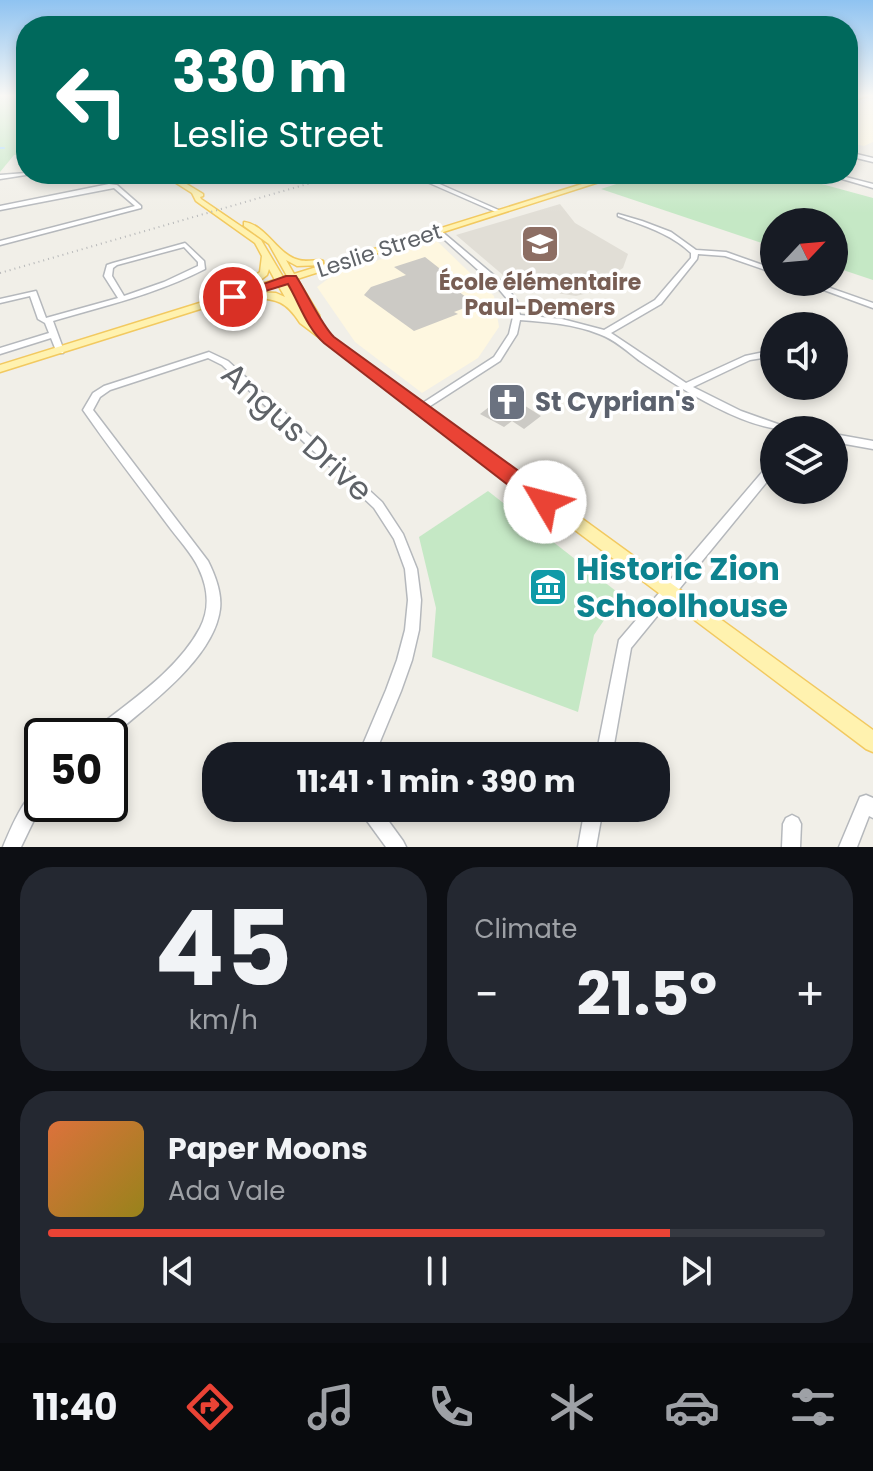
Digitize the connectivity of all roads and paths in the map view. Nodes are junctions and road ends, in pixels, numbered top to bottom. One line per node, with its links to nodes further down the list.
1 (181, 184): 4 (main road)
2 (435, 184): 6 (street)
3 (588, 184): 6 (main road, Leslie Street)
4 (195, 193): 10 (main road); 12 (main road)
5 (0, 208): 9 (street)
6 (500, 212): 8 (main road, Leslie Street)
7 (620, 215): 11 (street)
8 (438, 231): 13 (main road, Leslie Street); 24 (street)
9 (0, 243)
10 (275, 249): 13 (main road); 16 (main road)
11 (694, 252): 15 (street); 27 (street)
12 (266, 254): 16 (main road); 19 (main road)
13 (367, 254): 14 (main road, Leslie Street)
14 (354, 259): 16 (main road, Leslie Street); 21 (main road)
15 (760, 266)
16 (286, 280): 19 (main road, Leslie Street); 21 (main road); 22 (main road)
17 (845, 296): 23 (street)
18 (121, 297): 18 (street); 25 (street)
19 (233, 297): 22 (main road); 30 (main road, Leslie Street)
20 (0, 301): 25 (street)
21 (304, 301): 26 (main road)
22 (291, 306): 26 (main road)
23 (873, 306)
24 (517, 317): 27 (street); 34 (street)
25 (46, 320): 28 (street)
26 (316, 329): 34 (main road)
27 (605, 333): 33 (street)
28 (52, 335): 29 (street); 30 (street)
29 (0, 351)
30 (60, 351): 32 (main road, Leslie Street)
31 (760, 356): 33 (street)
32 (0, 369)
33 (685, 387): 35 (street)
34 (421, 408): 39 (main road)
35 (760, 421)
36 (848, 441): 37 (street)
37 (873, 445)
38 (760, 482): 39 (street)
39 (666, 592): 42 (street); 43 (main road)
40 (120, 718): 41 (street, Angus Drive)
41 (372, 742)
42 (607, 742)
43 (873, 742)
44 (873, 809): 53 (street)
45 (24, 822): 49 (street)
46 (378, 822): 50 (street)
47 (591, 822): 51 (street)
48 (792, 824): 52 (street)
49 (12, 847)
50 (397, 847)
51 (587, 847)
52 (791, 847)
53 (848, 847)

